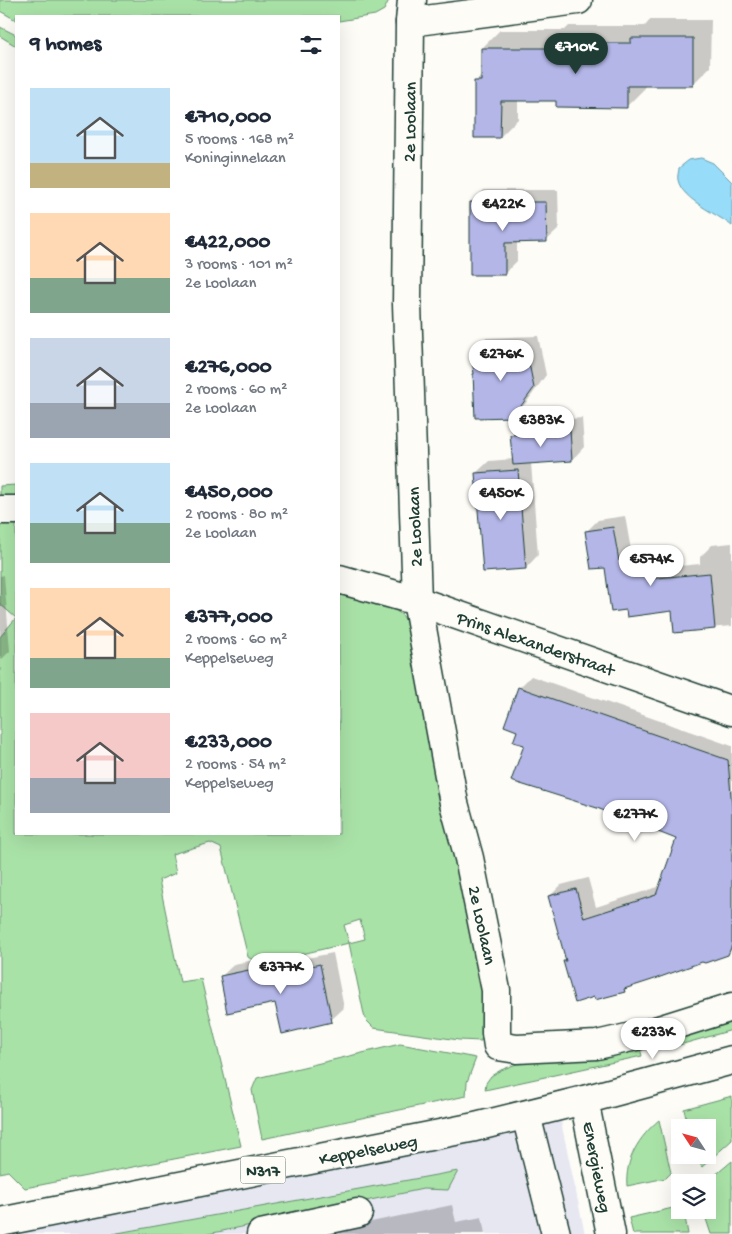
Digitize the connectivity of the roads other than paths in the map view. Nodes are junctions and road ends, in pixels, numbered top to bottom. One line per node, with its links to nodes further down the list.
1 (578, 0): 2 (street)
2 (411, 11): 6 (street, 2e Loolaan)
3 (0, 510): 4 (street)
4 (15, 510)
5 (340, 579): 6 (street, Prins Alexanderstraat)
6 (417, 601): 7 (street, Prins Alexanderstraat); 8 (street, 2e Loolaan)
7 (732, 711)
8 (732, 1006)
9 (732, 1060): 10 (street, Keppelseweg)
10 (584, 1100): 11 (street, Keppelseweg / N317); 16 (street, Energieweg)
11 (526, 1115): 13 (street, Keppelseweg / N317); 15 (street)
12 (358, 1213): 14 (street)
13 (0, 1222)
14 (261, 1234)
15 (556, 1234)
16 (611, 1234)

